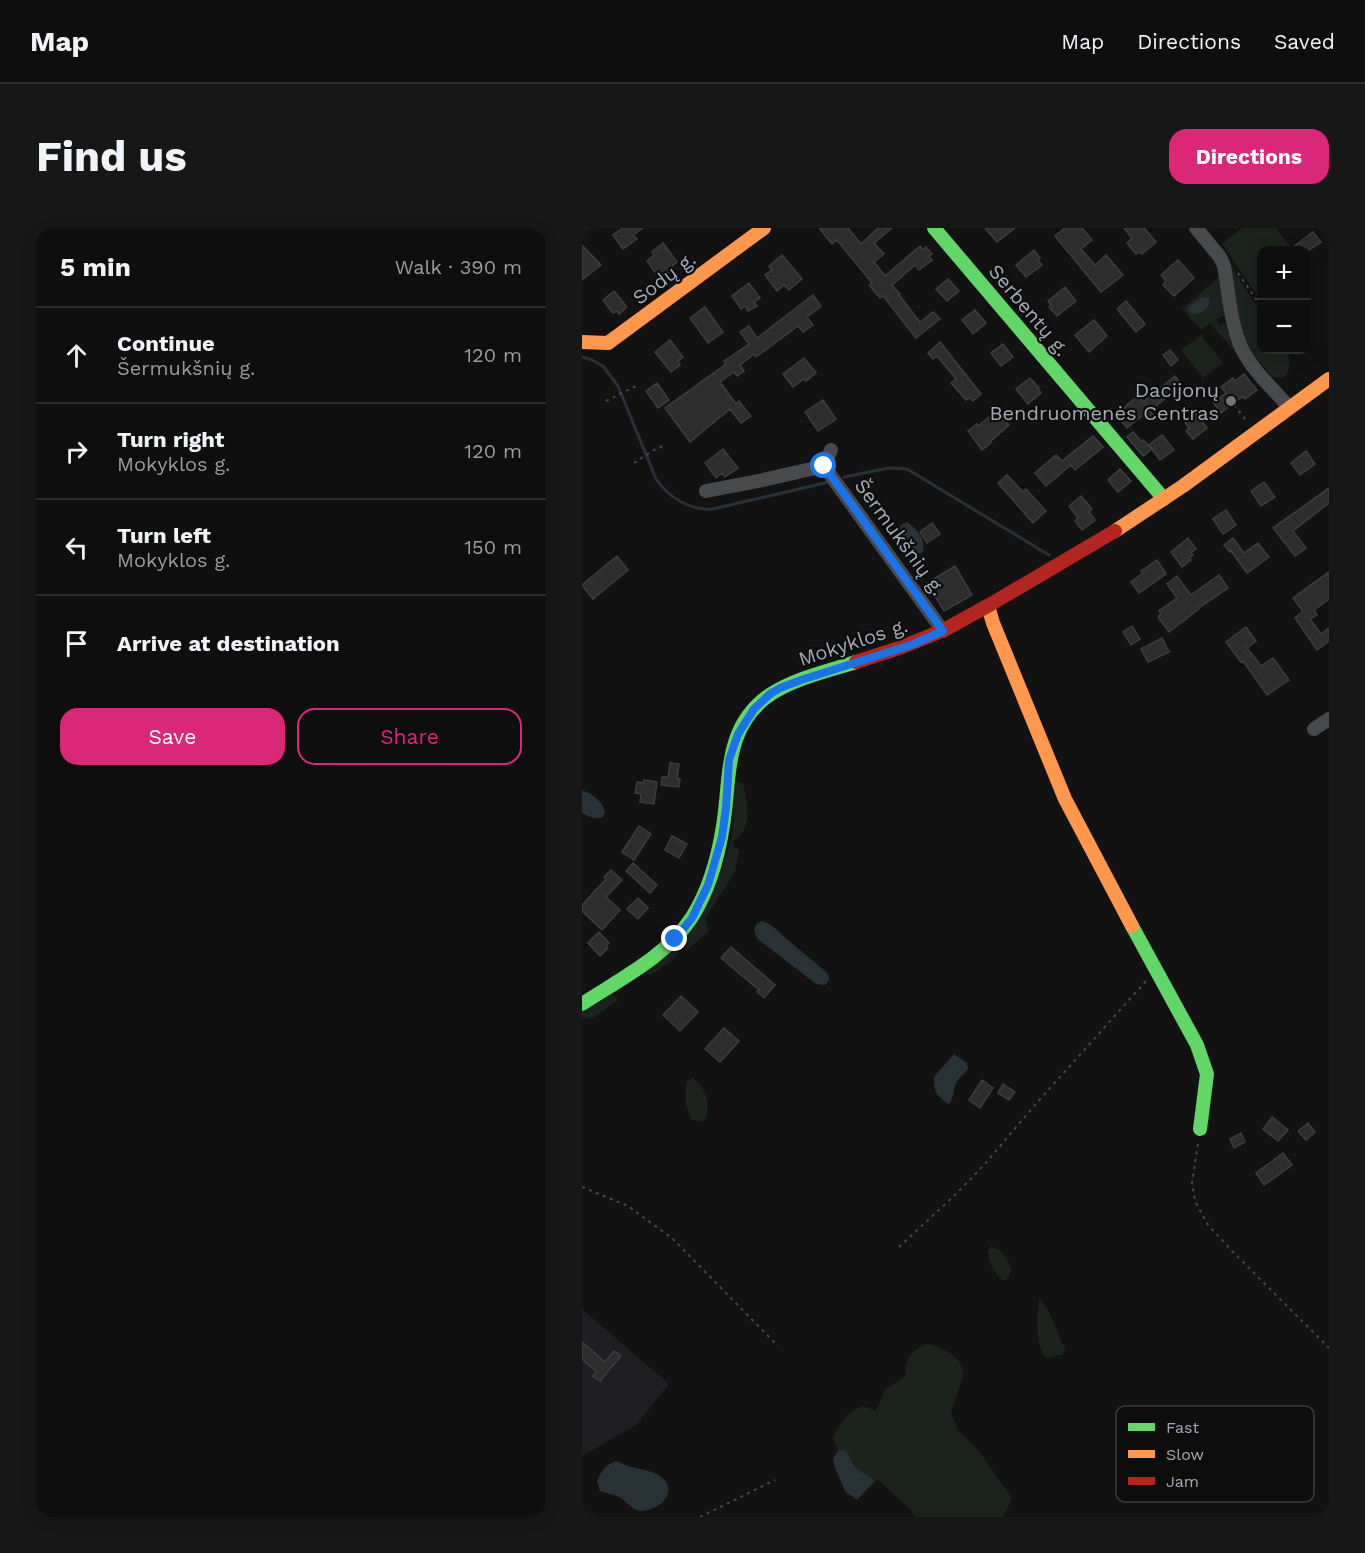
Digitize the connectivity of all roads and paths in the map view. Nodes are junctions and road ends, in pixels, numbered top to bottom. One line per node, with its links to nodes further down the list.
1 (764, 228): 6 (street, Sodų g.)
2 (934, 228): 18 (street, Serbentų g.)
3 (1196, 228): 11 (street)
4 (1238, 272): 5 (path)
5 (1257, 300)
6 (582, 342)
7 (1329, 379): 11 (street, Mokyklos g.)
8 (636, 386): 9 (path)
9 (606, 401)
10 (1234, 405): 12 (path)
11 (1290, 407): 18 (street, Mokyklos g.)
12 (1247, 421)
13 (663, 446): 15 (path)
14 (831, 450): 16 (street)
15 (634, 463)
16 (824, 466): 17 (street); 20 (street, Šermukšnių g.)
17 (706, 491)
18 (1164, 499): 19 (street, Mokyklos g.)
19 (988, 606): 20 (street, Mokyklos g.); 23 (street)
20 (943, 631): 24 (street, Mokyklos g.)
21 (1329, 719): 22 (street)
22 (1314, 729)
23 (1156, 970): 25 (street); 27 (path)
24 (582, 1004)
25 (1200, 1132): 29 (path)
26 (582, 1187): 28 (path)
27 (899, 1247)
28 (778, 1346)
29 (1329, 1348)
30 (775, 1479): 31 (path)
31 (700, 1517)

